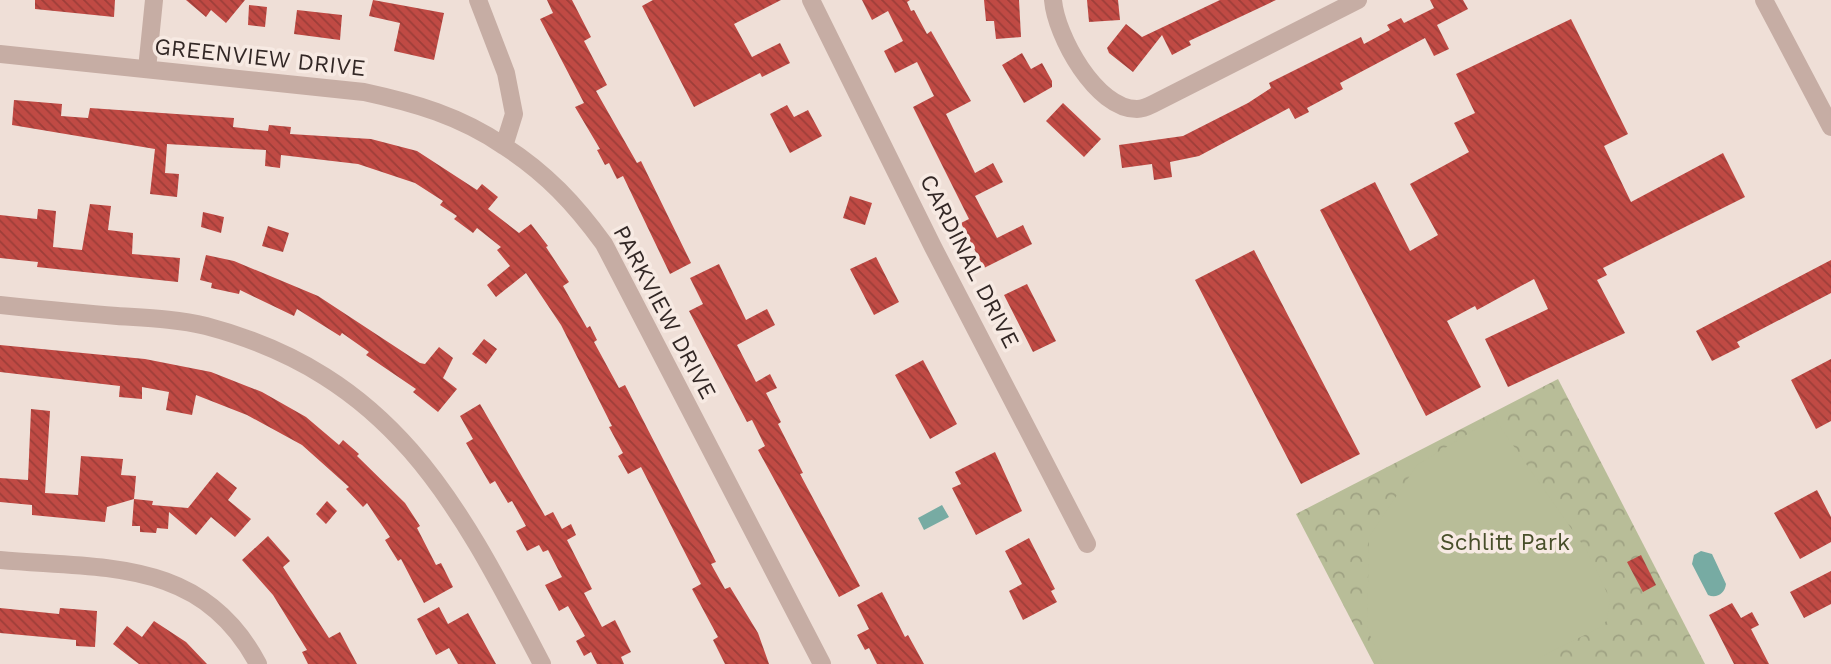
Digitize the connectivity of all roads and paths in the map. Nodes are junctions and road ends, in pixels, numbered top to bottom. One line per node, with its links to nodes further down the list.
1 (155, 0): 8 (street)
2 (478, 0): 10 (street)
3 (811, 0): 12 (street, CARDINAL DRIVE)
4 (1053, 0): 5 (street)
5 (1358, 0)
6 (1764, 0): 9 (street)
7 (0, 54): 8 (street, GREENVIEW DRIVE)
8 (148, 69): 10 (street, GREENVIEW DRIVE)
9 (1831, 127)
10 (504, 146): 16 (street, PARKVIEW DRIVE)
11 (0, 305): 15 (street)
12 (1087, 544)
13 (0, 560): 14 (street)
14 (258, 664)
15 (542, 664)
16 (822, 664)

